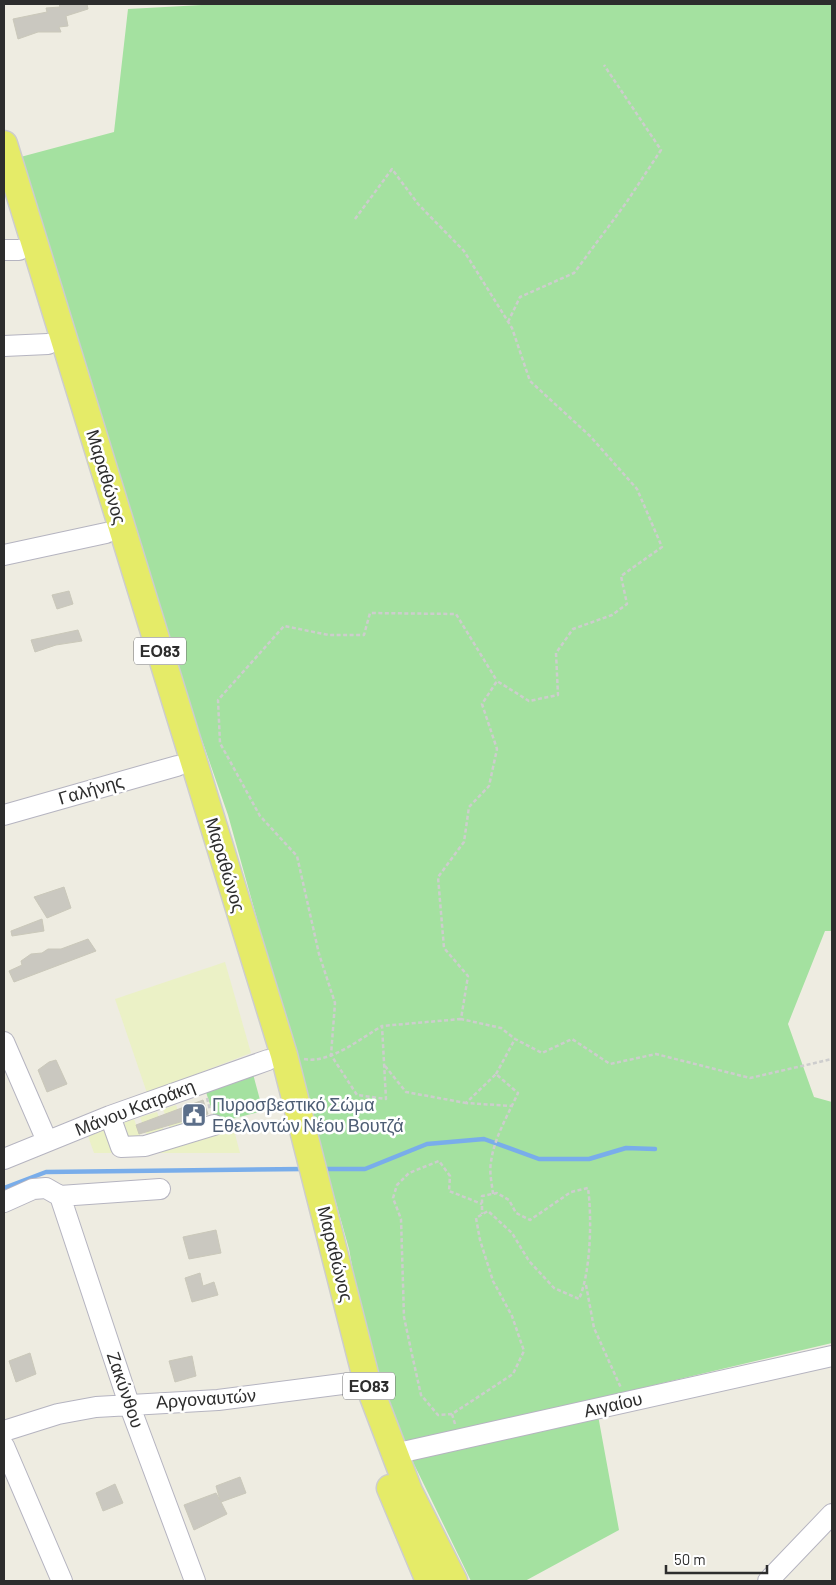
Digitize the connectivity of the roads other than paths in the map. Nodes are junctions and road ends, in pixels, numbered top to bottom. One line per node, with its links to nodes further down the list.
1 (4, 144): 11 (main road, Μαραθώνος / ΕΟ83)
2 (4, 201): 3 (main road, Μαραθώνος / ΕΟ83)
3 (11, 250): 4 (main road, Μαραθώνος / ΕΟ83)
4 (48, 344): 5 (street); 6 (main road, Μαραθώνος / ΕΟ83)
5 (4, 346)
6 (106, 534): 7 (street); 8 (main road, Μαραθώνος / ΕΟ83)
7 (4, 555)
8 (177, 766): 9 (street, Γαλήνης); 11 (main road, Μαραθώνος / ΕΟ83)
9 (4, 815)
10 (4, 1042): 14 (street)
11 (276, 1057): 12 (street, Μάνου Κατράκη); 16 (main road, Μαραθώνος / ΕΟ83)
12 (110, 1116): 13 (street); 14 (street, Μάνου Κατράκη)
13 (214, 1125)
14 (47, 1141): 15 (street, Μάνου Κατράκη)
15 (4, 1159)
16 (304, 1170): 21 (main road, Μαραθώνος / ΕΟ83); 25 (main road, Μαραθώνος / ΕΟ83)
17 (160, 1189): 18 (street)
18 (60, 1196): 19 (street); 22 (street, Ζακύνθου)
19 (4, 1202)
20 (832, 1356): 25 (street, Αιγαίου)
21 (350, 1383): 22 (street, Αργοναυτών); 29 (main road, Μαραθώνος / ΕΟ83)
22 (129, 1404): 23 (street, Αργοναυτών); 28 (street, Ζακύνθου)
23 (4, 1431)
24 (4, 1446): 27 (street)
25 (394, 1454): 30 (main road, Μαραθώνος / ΕΟ83)
26 (832, 1514): 31 (street)
27 (62, 1581)
28 (195, 1581)
29 (429, 1581)
30 (454, 1581)
31 (768, 1581)

